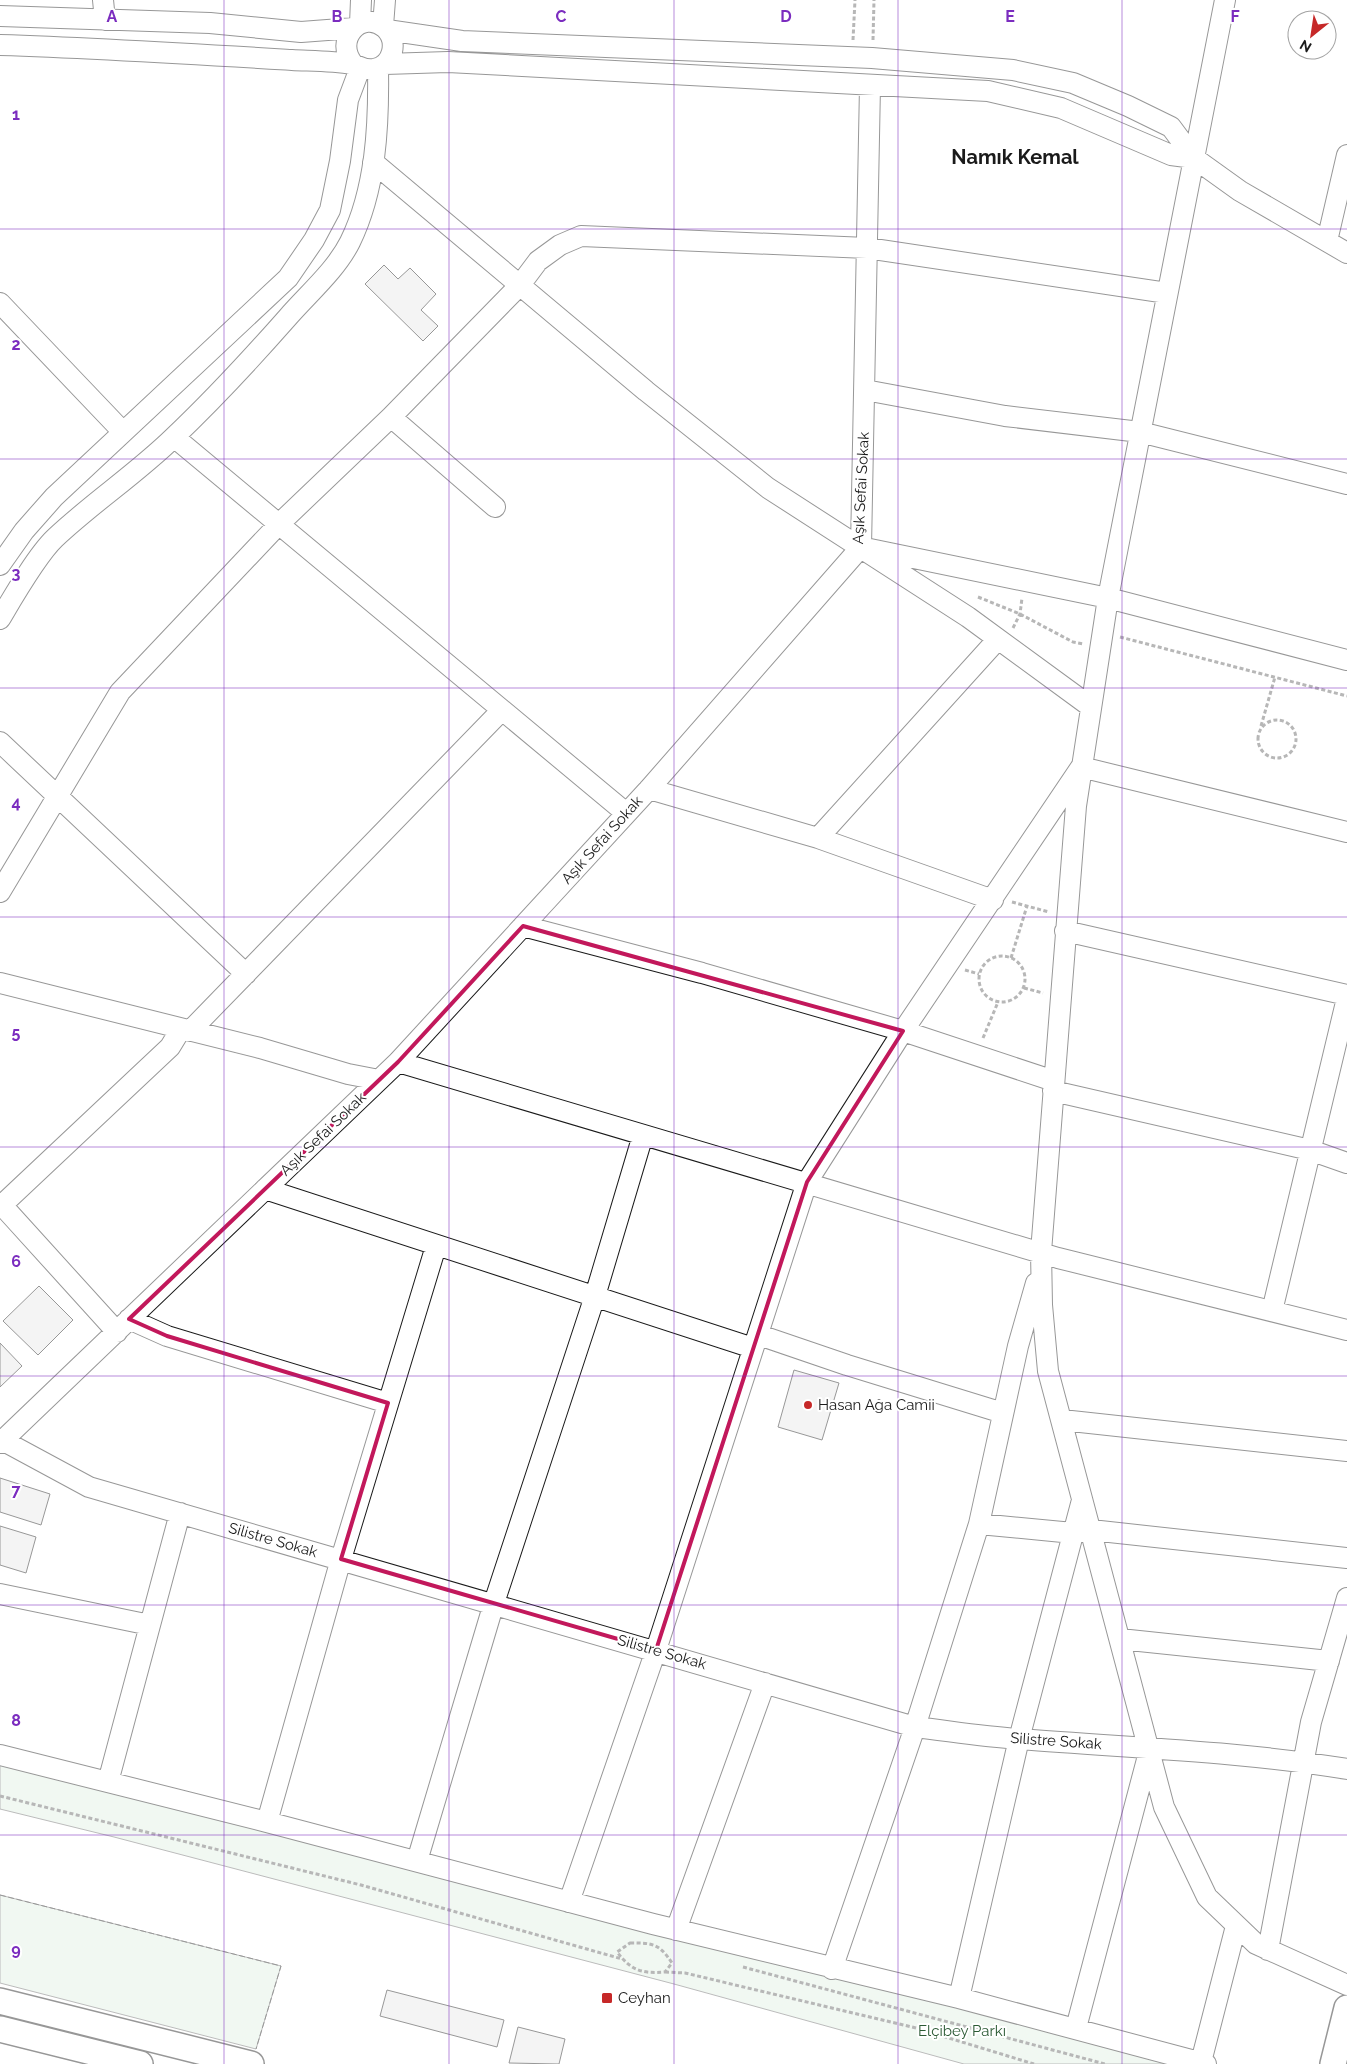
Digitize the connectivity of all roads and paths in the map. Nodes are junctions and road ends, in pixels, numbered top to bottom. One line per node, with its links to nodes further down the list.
1 (361, 0): 8 (street)
2 (385, 0): 9 (street)
3 (855, 0): 11 (path)
4 (874, 0): 11 (path)
5 (1225, 0): 15 (street)
6 (104, 10): 7 (street); 8 (street)
7 (0, 16)
8 (357, 26): 9 (street); 12 (street)
9 (385, 28): 11 (street); 12 (street)
10 (0, 45): 12 (street)
11 (862, 58): 15 (street)
12 (370, 66): 13 (street); 16 (street); 25 (street)
13 (870, 86): 15 (street); 18 (street, Aşık Sefai Sokak)
14 (1347, 155): 17 (street)
15 (1194, 158): 17 (street); 21 (street)
16 (373, 162): 20 (street); 27 (street)
17 (1327, 241): 19 (street)
18 (867, 248): 20 (street); 21 (street); 23 (street, Aşık Sefai Sokak)
19 (1347, 253)
20 (520, 286): 24 (street); 31 (street)
21 (1167, 293): 26 (street)
22 (0, 303): 25 (street)
23 (865, 390): 26 (street); 31 (street, Aşık Sefai Sokak)
24 (391, 417): 29 (street); 30 (street)
25 (123, 432): 32 (street)
26 (1140, 432): 28 (street); 35 (street)
27 (174, 437): 30 (street); 37 (street)
28 (1347, 484)
29 (494, 506)
30 (279, 524): 44 (street); 49 (street)
31 (861, 547): 33 (street); 36 (street); 48 (street, Aşık Sefai Sokak)
32 (2, 556)
33 (980, 570): 34 (path); 35 (street)
34 (978, 597): 36 (path); 39 (path)
35 (1108, 598): 39 (street); 40 (street)
36 (968, 617): 38 (street)
37 (0, 619)
38 (998, 639): 43 (street); 52 (street)
39 (1101, 640): 41 (path); 43 (street)
40 (1347, 660)
41 (1275, 677): 42 (path); 45 (path)
42 (1347, 696)
43 (1091, 707): 47 (street)
44 (502, 710): 50 (street); 59 (street)
45 (1260, 729): 45 (path)
46 (0, 742): 49 (street)
47 (1081, 768): 51 (street); 54 (street); 56 (street)
48 (649, 789): 50 (street, Aşık Sefai Sokak); 52 (street)
49 (58, 795): 53 (street); 59 (street)
50 (626, 813): 57 (street, Aşık Sefai Sokak)
51 (1347, 832)
52 (818, 838): 54 (street)
53 (0, 892)
54 (994, 898): 55 (path); 64 (street)
55 (1026, 906): 56 (path); 58 (path)
56 (1066, 924): 61 (street); 68 (street)
57 (523, 926): 64 (street); 66 (street, Aşık Sefai Sokak)
58 (1011, 958): 62 (path); 62 (path)
59 (246, 974): 63 (street)
60 (0, 983): 63 (street)
61 (1347, 996): 70 (street)
62 (998, 1002): 65 (path)
63 (186, 1030): 67 (street); 74 (street)
64 (903, 1031): 65 (street); 72 (street)
65 (976, 1055): 68 (street)
66 (398, 1062): 67 (street, Aşık Sefai Sokak); 69 (street)
67 (380, 1080): 73 (street, Aşık Sefai Sokak)
68 (1054, 1086): 70 (street); 76 (street)
69 (643, 1134): 72 (street); 77 (street)
70 (1310, 1150): 71 (street); 78 (street)
71 (1347, 1163)
72 (807, 1182): 76 (street); 81 (street)
73 (265, 1189): 75 (street); 79 (street, Aşık Sefai Sokak)
74 (1, 1204): 79 (street)
75 (436, 1246): 77 (street); 82 (street)
76 (1041, 1258): 78 (street); 83 (street); 84 (street)
77 (595, 1296): 81 (street); 94 (street)
78 (1272, 1311): 80 (street)
79 (123, 1325): 82 (street); 85 (street, Aşık Sefai Sokak)
80 (1347, 1330)
81 (756, 1342): 83 (street); 97 (street)
82 (388, 1403): 91 (street)
83 (1003, 1413): 88 (street)
84 (1062, 1420): 86 (street); 89 (street)
85 (1, 1441): 87 (street, Silistre Sokak)
86 (1347, 1451)
87 (180, 1513): 91 (street, Silistre Sokak); 95 (street)
88 (979, 1524): 89 (street); 100 (street)
89 (1082, 1532): 90 (street); 96 (street); 101 (street)
90 (1347, 1558)
91 (341, 1559): 94 (street, Silistre Sokak); 108 (street)
92 (0, 1594): 95 (street)
93 (1347, 1598): 98 (street)
94 (494, 1603): 97 (street, Silistre Sokak); 109 (street)
95 (150, 1625): 106 (street)
96 (1120, 1639): 98 (street); 102 (street)
97 (656, 1650): 99 (street, Silistre Sokak); 110 (street)
98 (1329, 1661): 104 (street)
99 (765, 1683): 100 (street, Silistre Sokak); 112 (street)
100 (914, 1727): 101 (street, Silistre Sokak); 115 (street)
101 (1019, 1739): 102 (street, Silistre Sokak); 118 (street)
102 (1150, 1748): 104 (street, Silistre Sokak); 111 (street); 121 (street)
103 (0, 1755): 106 (street)
104 (1303, 1762): 105 (street, Silistre Sokak); 113 (street)
105 (1347, 1769)
106 (108, 1782): 108 (street)
107 (0, 1796): 114 (path)
108 (267, 1822): 109 (street)
109 (417, 1861): 110 (street)
110 (569, 1902): 112 (street)
111 (1236, 1926): 113 (street); 124 (street)
112 (676, 1930): 115 (street)
113 (1268, 1950): 117 (street)
114 (622, 1959): 116 (path); 116 (path)
115 (832, 1968): 118 (street)
116 (665, 1972): 127 (path)
117 (1347, 1985)
118 (959, 1998): 121 (street)
119 (0, 2001): 126 (main road)
120 (1347, 2008): 128 (main road)
121 (1076, 2028): 124 (street)
122 (0, 2029): 123 (main road)
123 (101, 2059): 125 (main road)
124 (1204, 2063)
125 (140, 2064)
126 (251, 2064)
127 (1034, 2064)
128 (1333, 2064)

